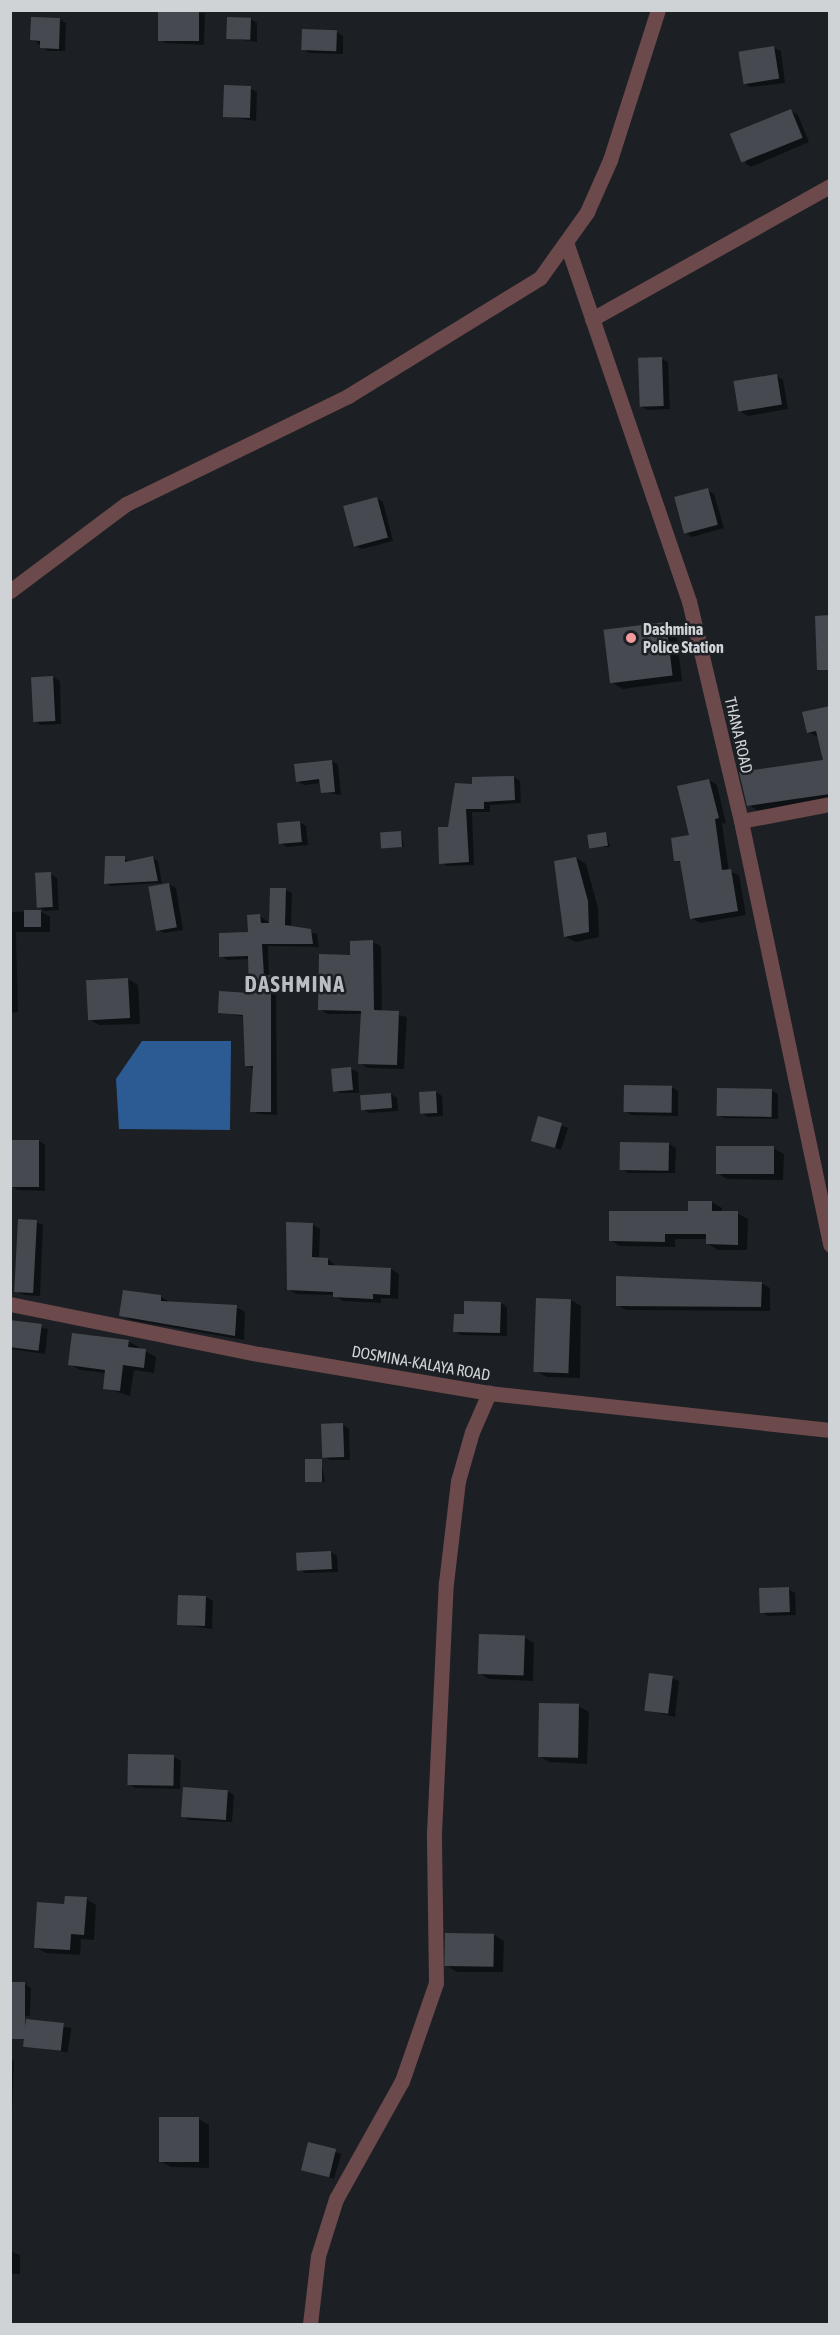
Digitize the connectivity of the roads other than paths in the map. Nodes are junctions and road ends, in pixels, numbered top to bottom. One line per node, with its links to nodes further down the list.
1 (658, 10): 3 (street)
2 (830, 186): 4 (street)
3 (567, 246): 4 (street, THANA ROAD); 5 (street)
4 (592, 319): 7 (street, THANA ROAD)
5 (10, 591)
6 (830, 804): 7 (street)
7 (741, 821): 8 (street, THANA ROAD)
8 (830, 1245)
9 (10, 1304): 10 (street, DOSMINA-KALAYA ROAD)
10 (489, 1393): 11 (street, DOSMINA-KALAYA ROAD); 12 (street)
11 (830, 1430)
12 (310, 2325)

